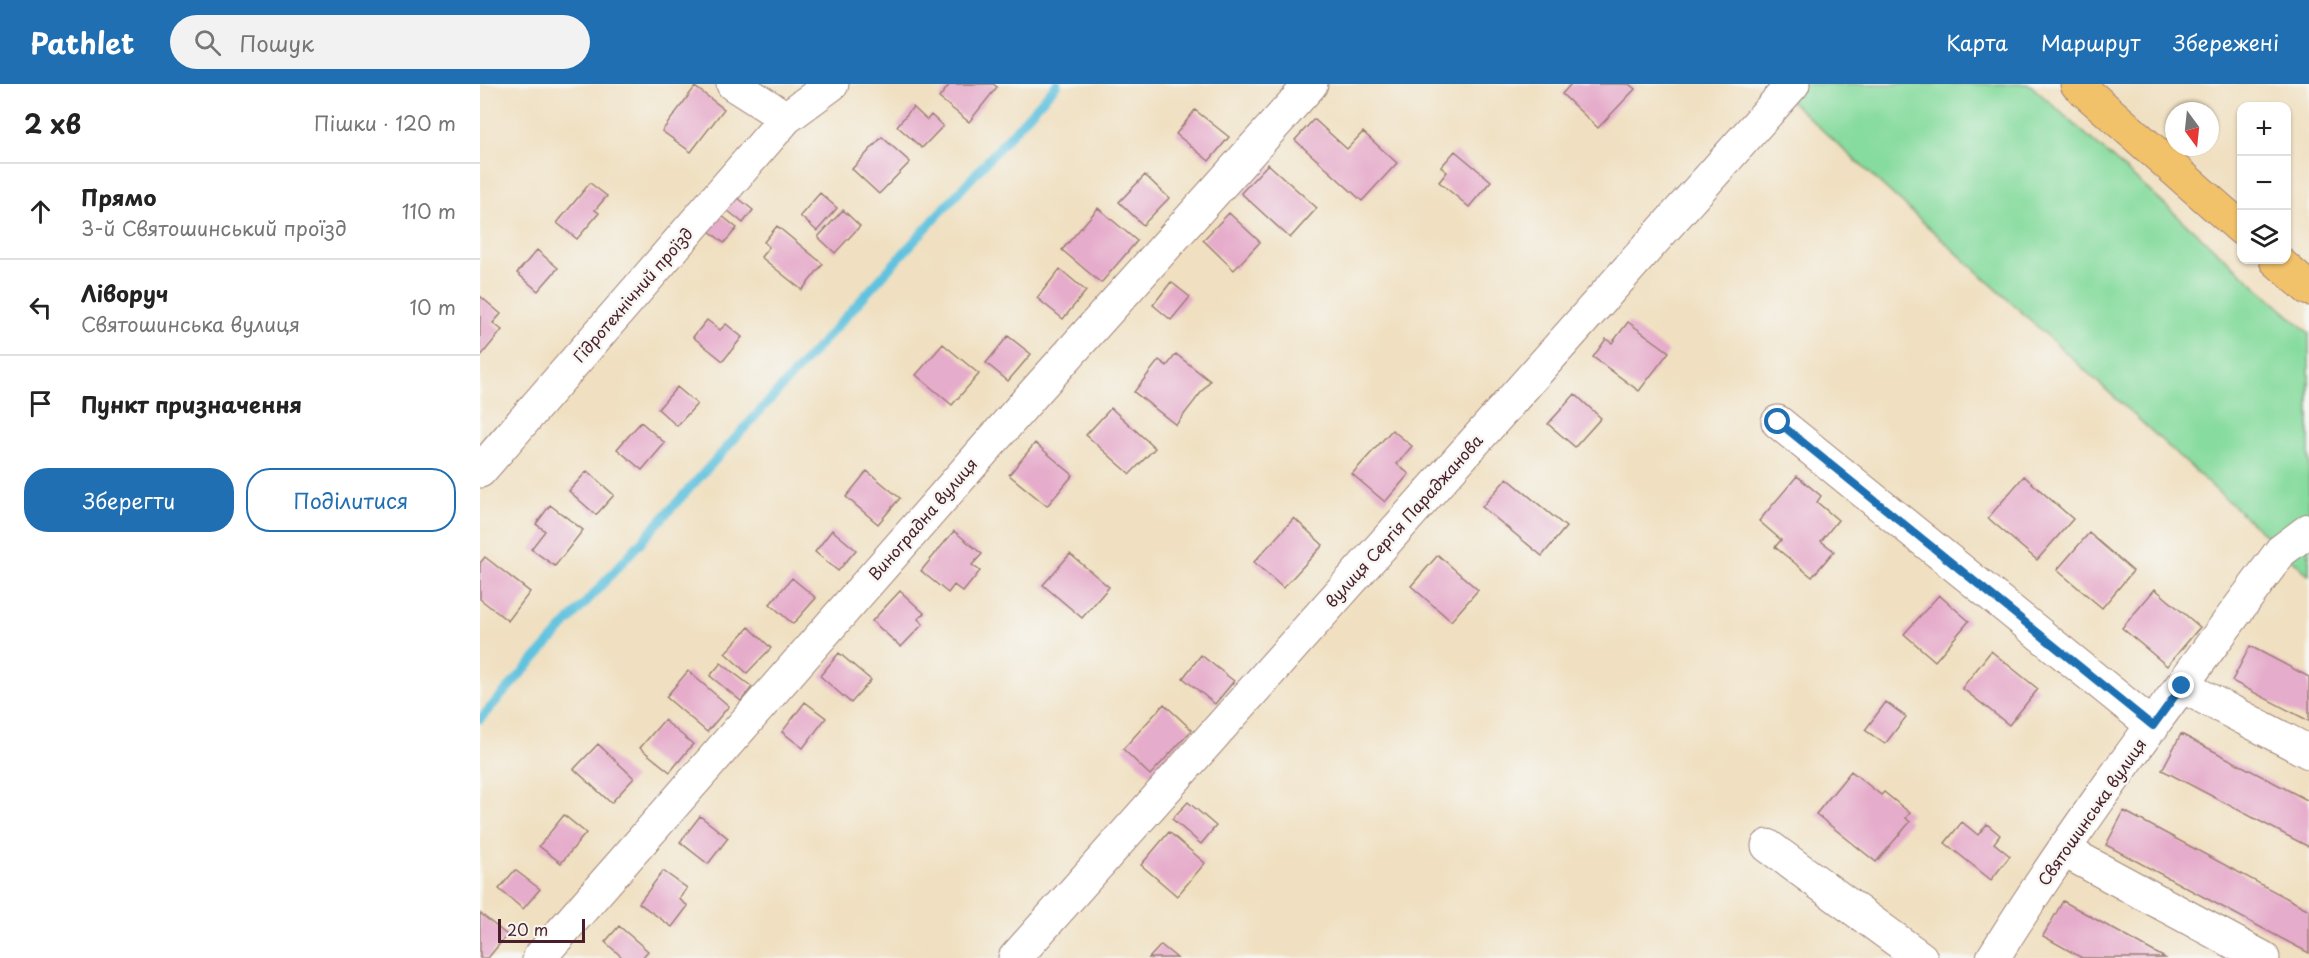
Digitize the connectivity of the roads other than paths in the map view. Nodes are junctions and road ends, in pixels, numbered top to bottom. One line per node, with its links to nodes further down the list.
1 (733, 84): 6 (street)
2 (832, 84): 6 (street, Гідротехнічний проїзд)
3 (1311, 84): 18 (street, Виноградна вулиця)
4 (1793, 84): 19 (street, вулиця Сергія Параджанова)
5 (2077, 84): 7 (main road)
6 (786, 118): 11 (street, Гідротехнічний проїзд)
7 (2237, 225)
8 (2281, 264): 9 (main road)
9 (2309, 289)
10 (1778, 422): 14 (street)
11 (480, 471)
12 (2309, 530): 13 (street, Святошинська вулиця)
13 (2182, 686): 14 (street, Святошинська вулиця); 15 (street)
14 (2153, 726): 17 (street, Святошинська вулиця)
15 (2309, 752)
16 (1768, 846): 20 (street)
17 (2065, 851): 21 (street, Святошинська вулиця); 22 (street)
18 (539, 958)
19 (1015, 958)
20 (1921, 958)
21 (1993, 958)
22 (2263, 958)

